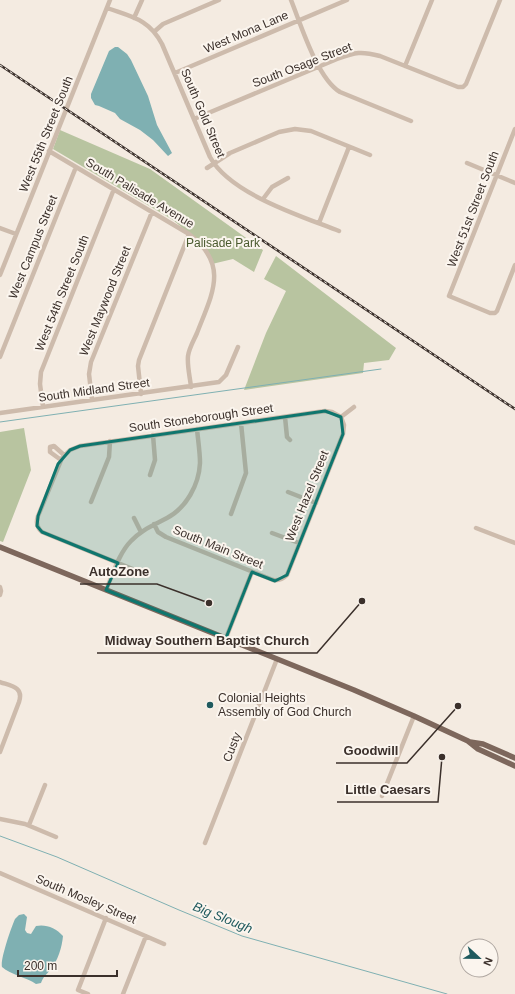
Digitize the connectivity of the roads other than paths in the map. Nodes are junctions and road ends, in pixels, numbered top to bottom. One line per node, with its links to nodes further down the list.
1 (110, 0): 8 (street, West 55th Street South)
2 (142, 0): 9 (street)
3 (219, 0): 11 (street)
4 (291, 0): 10 (street)
5 (347, 0): 10 (street, West Mona Lane)
6 (432, 0): 12 (street)
7 (500, 0): 12 (street, South Osage Street)
8 (107, 8): 9 (street, South Gold Street); 19 (street, West 55th Street South)
9 (134, 18): 11 (street, South Gold Street)
10 (299, 20): 13 (street); 14 (street, West Mona Lane)
11 (155, 31): 14 (street, South Gold Street)
12 (406, 66): 13 (street, South Osage Street)
13 (319, 67): 15 (street, South Osage Street); 16 (street)
14 (174, 73): 15 (street, South Gold Street)
15 (194, 119): 22 (street, South Gold Street)
16 (411, 121)
17 (515, 129): 25 (street, West 51st Street South)
18 (349, 147): 20 (street); 22 (street); 31 (street)
19 (49, 151): 23 (street, South Palisade Avenue); 34 (street, West 55th Street South)
20 (370, 155)
21 (467, 163): 25 (street)
22 (214, 164): 24 (street); 29 (street, South Gold Street)
23 (76, 167): 28 (street, South Palisade Avenue); 39 (street, West Campus Street)
24 (207, 168)
25 (496, 175): 27 (street); 36 (street, West 51st Street South)
26 (288, 178): 29 (street)
27 (515, 183)
28 (114, 189): 30 (street, South Palisade Avenue); 43 (street, West 54th Street South)
29 (263, 199): 31 (street, South Gold Street)
30 (152, 212): 35 (street, South Palisade Avenue); 42 (street, West Maywood Street)
31 (319, 223): 33 (street, South Gold Street)
32 (0, 228): 34 (street)
33 (340, 231)
34 (16, 234): 37 (street, West 55th Street South)
35 (189, 234): 40 (street, South Palisade Avenue); 41 (street)
36 (515, 265)
37 (0, 275)
38 (238, 347): 40 (street, South Midland Street)
39 (0, 357)
40 (191, 387): 41 (street, South Midland Street)
41 (142, 394): 42 (street, South Midland Street)
42 (92, 400): 43 (street, South Midland Street)
43 (43, 407): 45 (street, South Midland Street)
44 (354, 407): 47 (street)
45 (0, 413)
46 (285, 417): 47 (street, South Stoneborough Street); 48 (street, South Stoneborough Street); 51 (street)
47 (341, 417): 58 (street, West Hazel Street)
48 (241, 423): 49 (street, South Stoneborough Street); 59 (street)
49 (197, 429): 50 (street, South Stoneborough Street); 61 (street)
50 (153, 435): 52 (street, South Stoneborough Street); 55 (street)
51 (290, 440)
52 (110, 441): 53 (street, South Stoneborough Street); 57 (street)
53 (64, 455): 54 (street); 54 (street)
54 (61, 460): 68 (street)
55 (150, 475)
56 (288, 492): 58 (street)
57 (91, 502)
58 (316, 503): 65 (street, West Hazel Street)
59 (231, 514)
60 (134, 518): 63 (street)
61 (154, 524): 63 (street); 70 (street, South Main Street)
62 (476, 528): 66 (street)
63 (141, 532): 68 (street)
64 (272, 533): 65 (street)
65 (299, 543): 71 (street, West Hazel Street)
66 (515, 543)
67 (0, 547): 73 (main road)
68 (118, 563): 69 (street); 73 (street)
69 (140, 572)
70 (252, 572): 71 (street, South Main Street); 75 (street)
71 (280, 580)
72 (0, 587): 74 (street)
73 (106, 590): 75 (main road)
74 (0, 595)
75 (226, 638): 76 (main road)
76 (277, 659): 78 (main road); 88 (street, Custy)
77 (0, 682): 80 (street)
78 (414, 716): 79 (main road); 84 (street)
79 (468, 741): 81 (main road); 82 (main road)
80 (0, 752)
81 (515, 758)
82 (515, 766)
83 (45, 785): 86 (street)
84 (382, 796)
85 (0, 819): 86 (street)
86 (29, 826): 87 (street)
87 (56, 837)
88 (205, 843)
89 (0, 874): 90 (street, South Mosley Street)
90 (106, 918): 91 (street, South Mosley Street); 93 (street)
91 (146, 936): 92 (street, South Mosley Street); 94 (street)
92 (164, 944)
93 (88, 994)
94 (123, 994)

